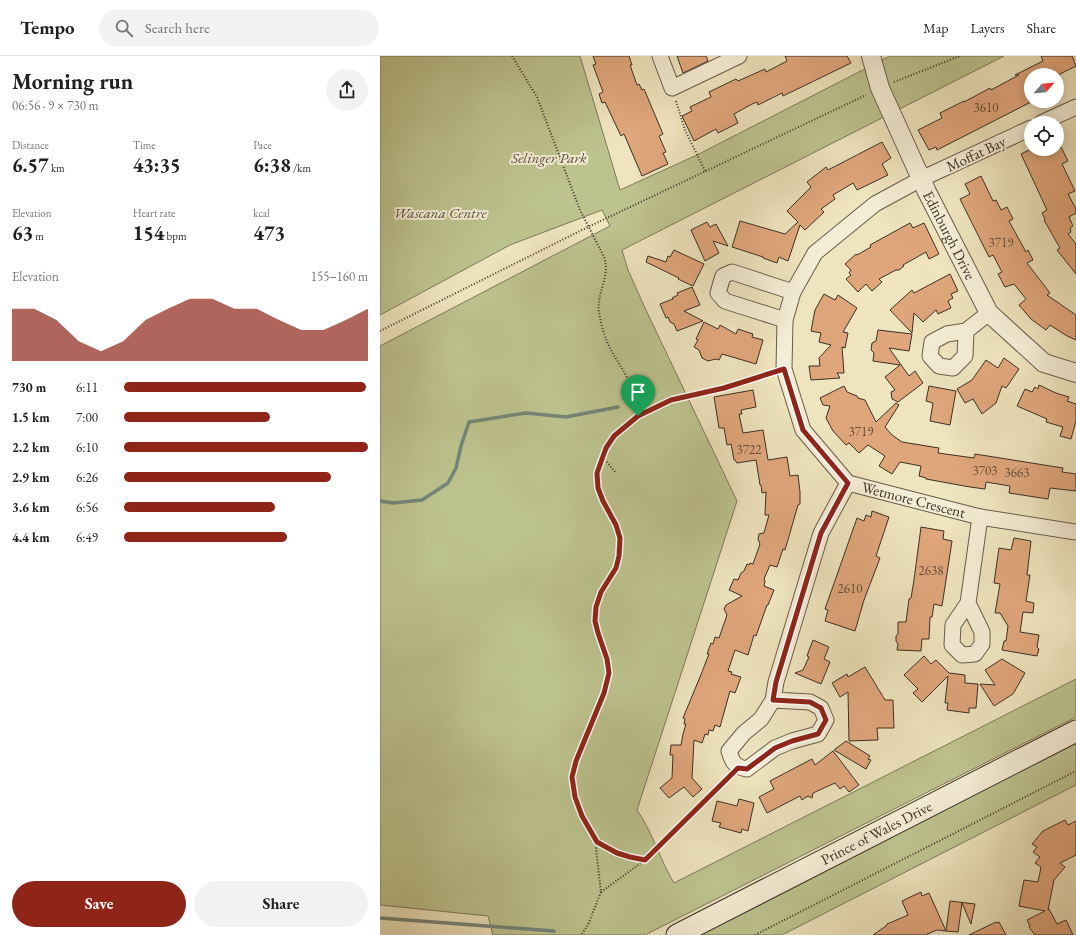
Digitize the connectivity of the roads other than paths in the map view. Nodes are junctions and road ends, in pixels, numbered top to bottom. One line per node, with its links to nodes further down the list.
1 (660, 56): 2 (street)
2 (739, 56)
3 (871, 56): 7 (street, Edinburgh Drive)
4 (1076, 107): 5 (street)
5 (1057, 116)
6 (1024, 131): 7 (street, Moffat Bay)
7 (921, 179): 8 (street, Wetmore Crescent); 9 (street, Edinburgh Drive)
8 (793, 292): 10 (street, Wetmore Crescent); 10 (street)
9 (989, 313): 11 (street); 12 (street, Edinburgh Drive)
10 (785, 320): 13 (street, Wetmore Crescent)
11 (966, 331)
12 (1076, 373)
13 (848, 483): 14 (street, Wetmore Crescent); 17 (street)
14 (980, 517): 15 (street, Wetmore Crescent); 16 (street)
15 (1076, 532)
16 (968, 603)
17 (773, 700): 17 (street)
18 (1076, 731): 19 (main road, Prince of Wales Drive)
19 (677, 935)

